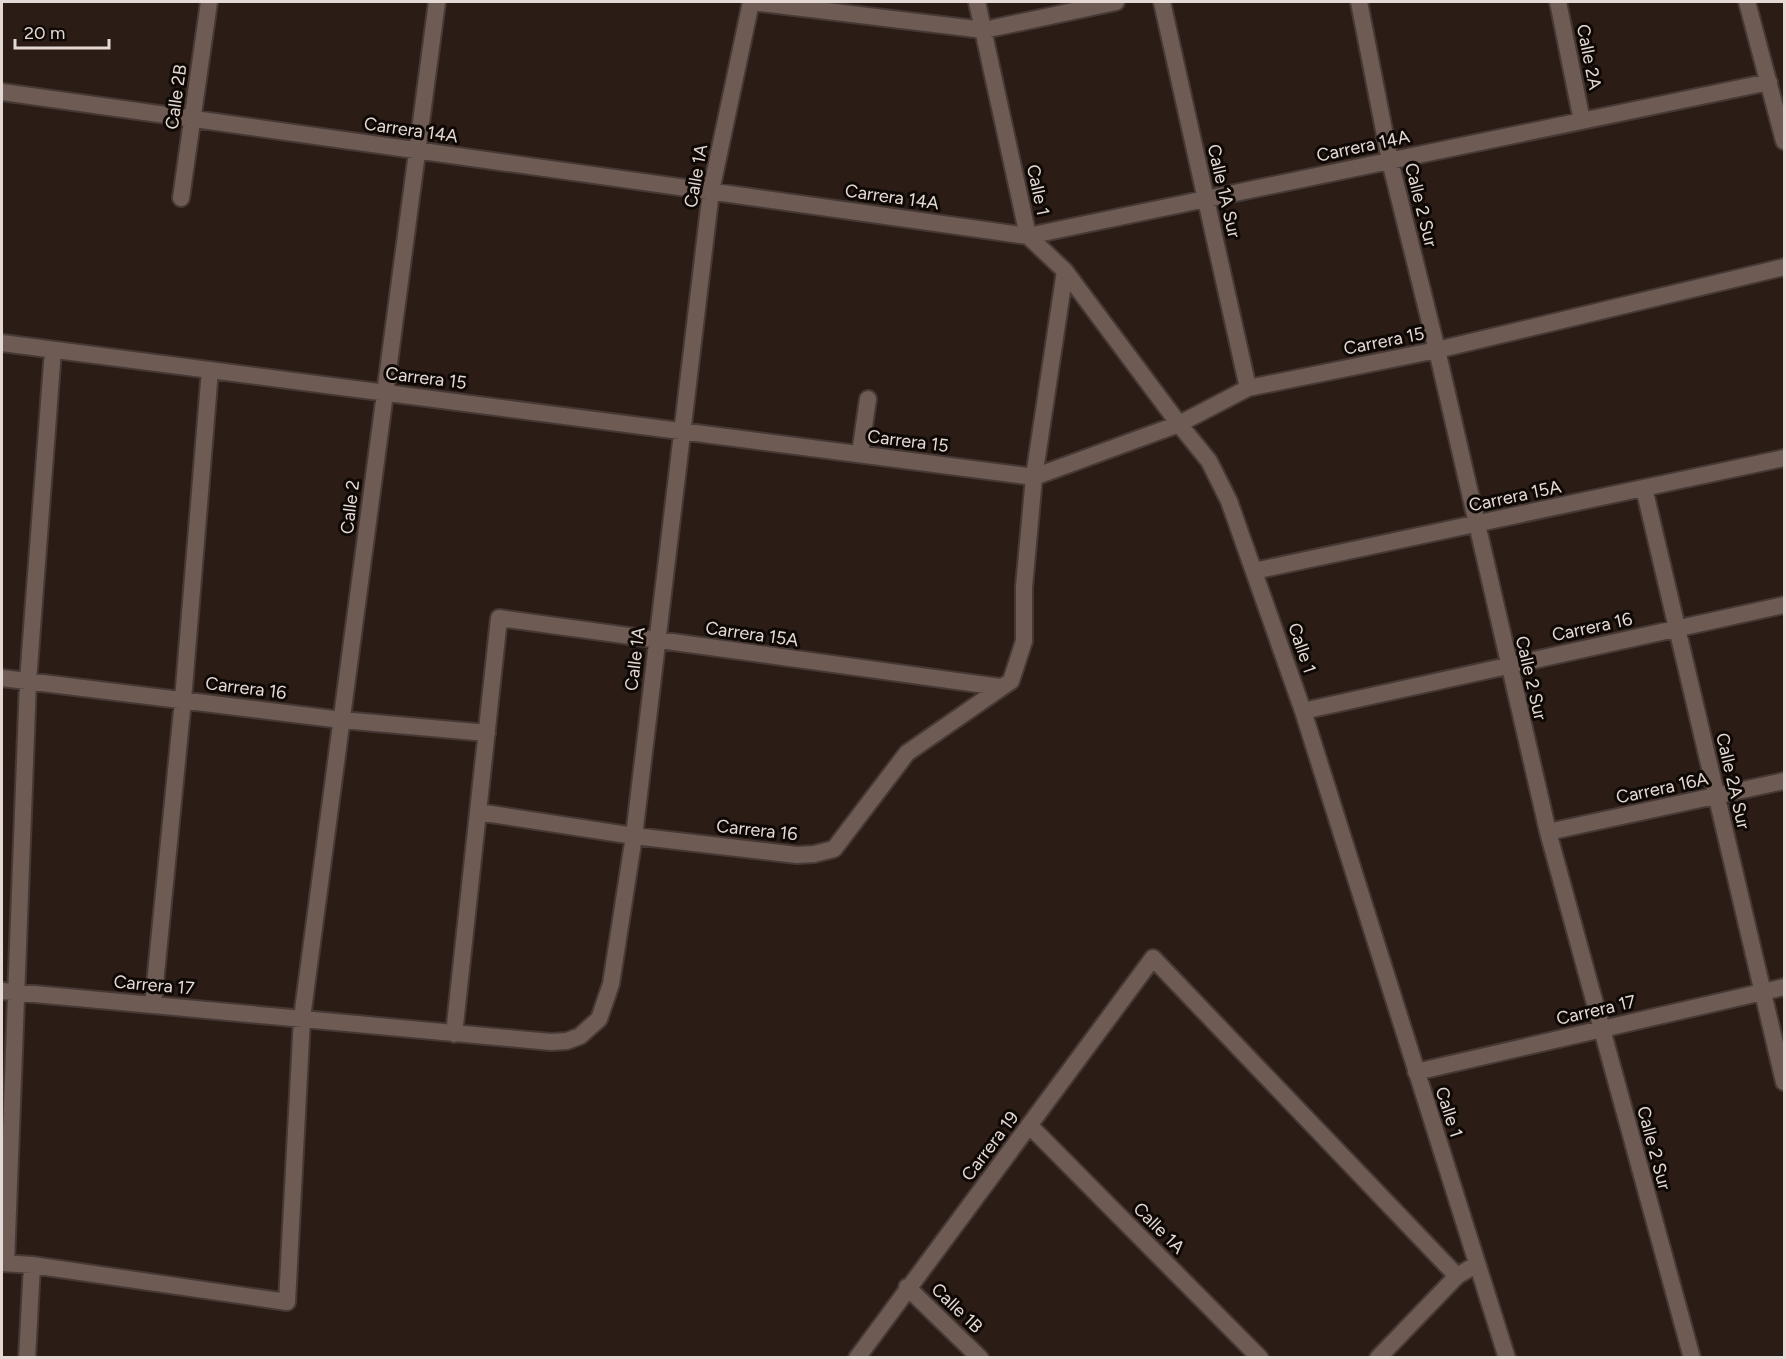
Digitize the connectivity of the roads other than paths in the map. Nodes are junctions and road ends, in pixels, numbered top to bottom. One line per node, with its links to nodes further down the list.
1 (209, 2): 13 (street, Calle 2B)
2 (437, 2): 16 (street, Calle 2)
3 (752, 2): 10 (street); 18 (street, Calle 1A)
4 (977, 2): 10 (street, Calle 1)
5 (1116, 2): 10 (street)
6 (1162, 2): 20 (street, Calle 1A Sur)
7 (1359, 2): 17 (street, Calle 2 Sur)
8 (1558, 2): 14 (street, Calle 2A)
9 (1747, 2): 11 (street)
10 (984, 30): 21 (street, Calle 1)
11 (1768, 82): 14 (street, Carrera 14A); 15 (street)
12 (2, 92): 13 (street, Carrera 14A)
13 (193, 119): 16 (street, Carrera 14A); 19 (street, Calle 2B)
14 (1582, 121): 17 (street, Carrera 14A)
15 (1785, 141)
16 (417, 150): 18 (street, Carrera 14A); 29 (street, Calle 2)
17 (1390, 160): 20 (street, Carrera 14A); 26 (street, Calle 2 Sur)
18 (711, 191): 21 (street, Carrera 14A); 32 (street, Calle 1A)
19 (181, 198)
20 (1206, 199): 21 (street, Carrera 14A); 28 (street, Calle 1A Sur)
21 (1028, 236): 23 (street, Calle 1)
22 (1785, 267): 26 (street, Carrera 15)
23 (1065, 270): 31 (street, Calle 1); 35 (street, Carrera 16)
24 (2, 343): 25 (street, Carrera 15)
25 (53, 350): 27 (street, Carrera 15); 44 (street)
26 (1437, 350): 28 (street, Carrera 15); 37 (street, Calle 2 Sur)
27 (210, 370): 29 (street, Carrera 15); 46 (street)
28 (1248, 388): 31 (street, Carrera 15)
29 (385, 393): 32 (street, Carrera 15); 48 (street, Calle 2)
30 (868, 399): 33 (street)
31 (1179, 424): 35 (street, Carrera 15); 38 (street, Calle 1)
32 (682, 431): 33 (street, Carrera 15); 41 (street, Calle 1A)
33 (860, 454): 35 (street, Carrera 15)
34 (1785, 458): 36 (street, Carrera 15A)
35 (1034, 477): 45 (street, Carrera 16)
36 (1644, 488): 37 (street, Carrera 15A); 40 (street, Calle 2A Sur)
37 (1476, 525): 38 (street, Carrera 15A); 42 (street, Calle 2 Sur)
38 (1254, 571): 47 (street, Calle 1)
39 (1785, 605): 40 (street, Carrera 16)
40 (1677, 628): 42 (street, Carrera 16); 51 (street, Calle 2A Sur)
41 (657, 640): 45 (street, Carrera 15A); 49 (street, Carrera 15A); 54 (street, Calle 1A)
42 (1507, 665): 47 (street, Carrera 16); 53 (street, Calle 2 Sur)
43 (2, 678): 44 (street, Carrera 16)
44 (28, 681): 46 (street, Carrera 16); 56 (street)
45 (1000, 687): 54 (street, Carrera 16)
46 (183, 700): 48 (street, Carrera 16); 58 (street)
47 (1303, 711): 62 (street, Calle 1)
48 (342, 720): 49 (street, Carrera 16); 59 (street, Calle 2)
49 (486, 733): 52 (street)
50 (1785, 782): 51 (street, Carrera 16A)
51 (1717, 796): 53 (street, Carrera 16A); 57 (street, Calle 2A Sur)
52 (478, 812): 54 (street, Carrera 16); 61 (street)
53 (1548, 832): 60 (street, Calle 2 Sur)
54 (634, 836): 61 (street, Calle 1A)
55 (1785, 987): 57 (street, Carrera 17)
56 (10, 992): 58 (street, Carrera 17); 65 (street)
57 (1763, 992): 60 (street, Carrera 17); 63 (street, Calle 2A Sur)
58 (153, 1004): 59 (street, Carrera 17)
59 (302, 1018): 61 (street, Calle 1A); 67 (street, Calle 2)
60 (1601, 1029): 62 (street, Carrera 17); 76 (street, Calle 2 Sur)
61 (453, 1034)
62 (1416, 1072): 66 (street, Calle 1)
63 (1785, 1082)
64 (1030, 1126): 68 (street, Carrera 19); 69 (street, Carrera 19); 73 (street, Calle 1A)
65 (4, 1263): 67 (street)
66 (1477, 1264): 68 (street); 75 (street, Calle 1)
67 (32, 1265): 70 (street)
68 (1457, 1276): 74 (street)
69 (907, 1287): 71 (street, Carrera 19); 72 (street, Calle 1B)
70 (27, 1358)
71 (857, 1358)
72 (980, 1358)
73 (1260, 1358)
74 (1378, 1358)
75 (1507, 1358)
76 (1692, 1358)

